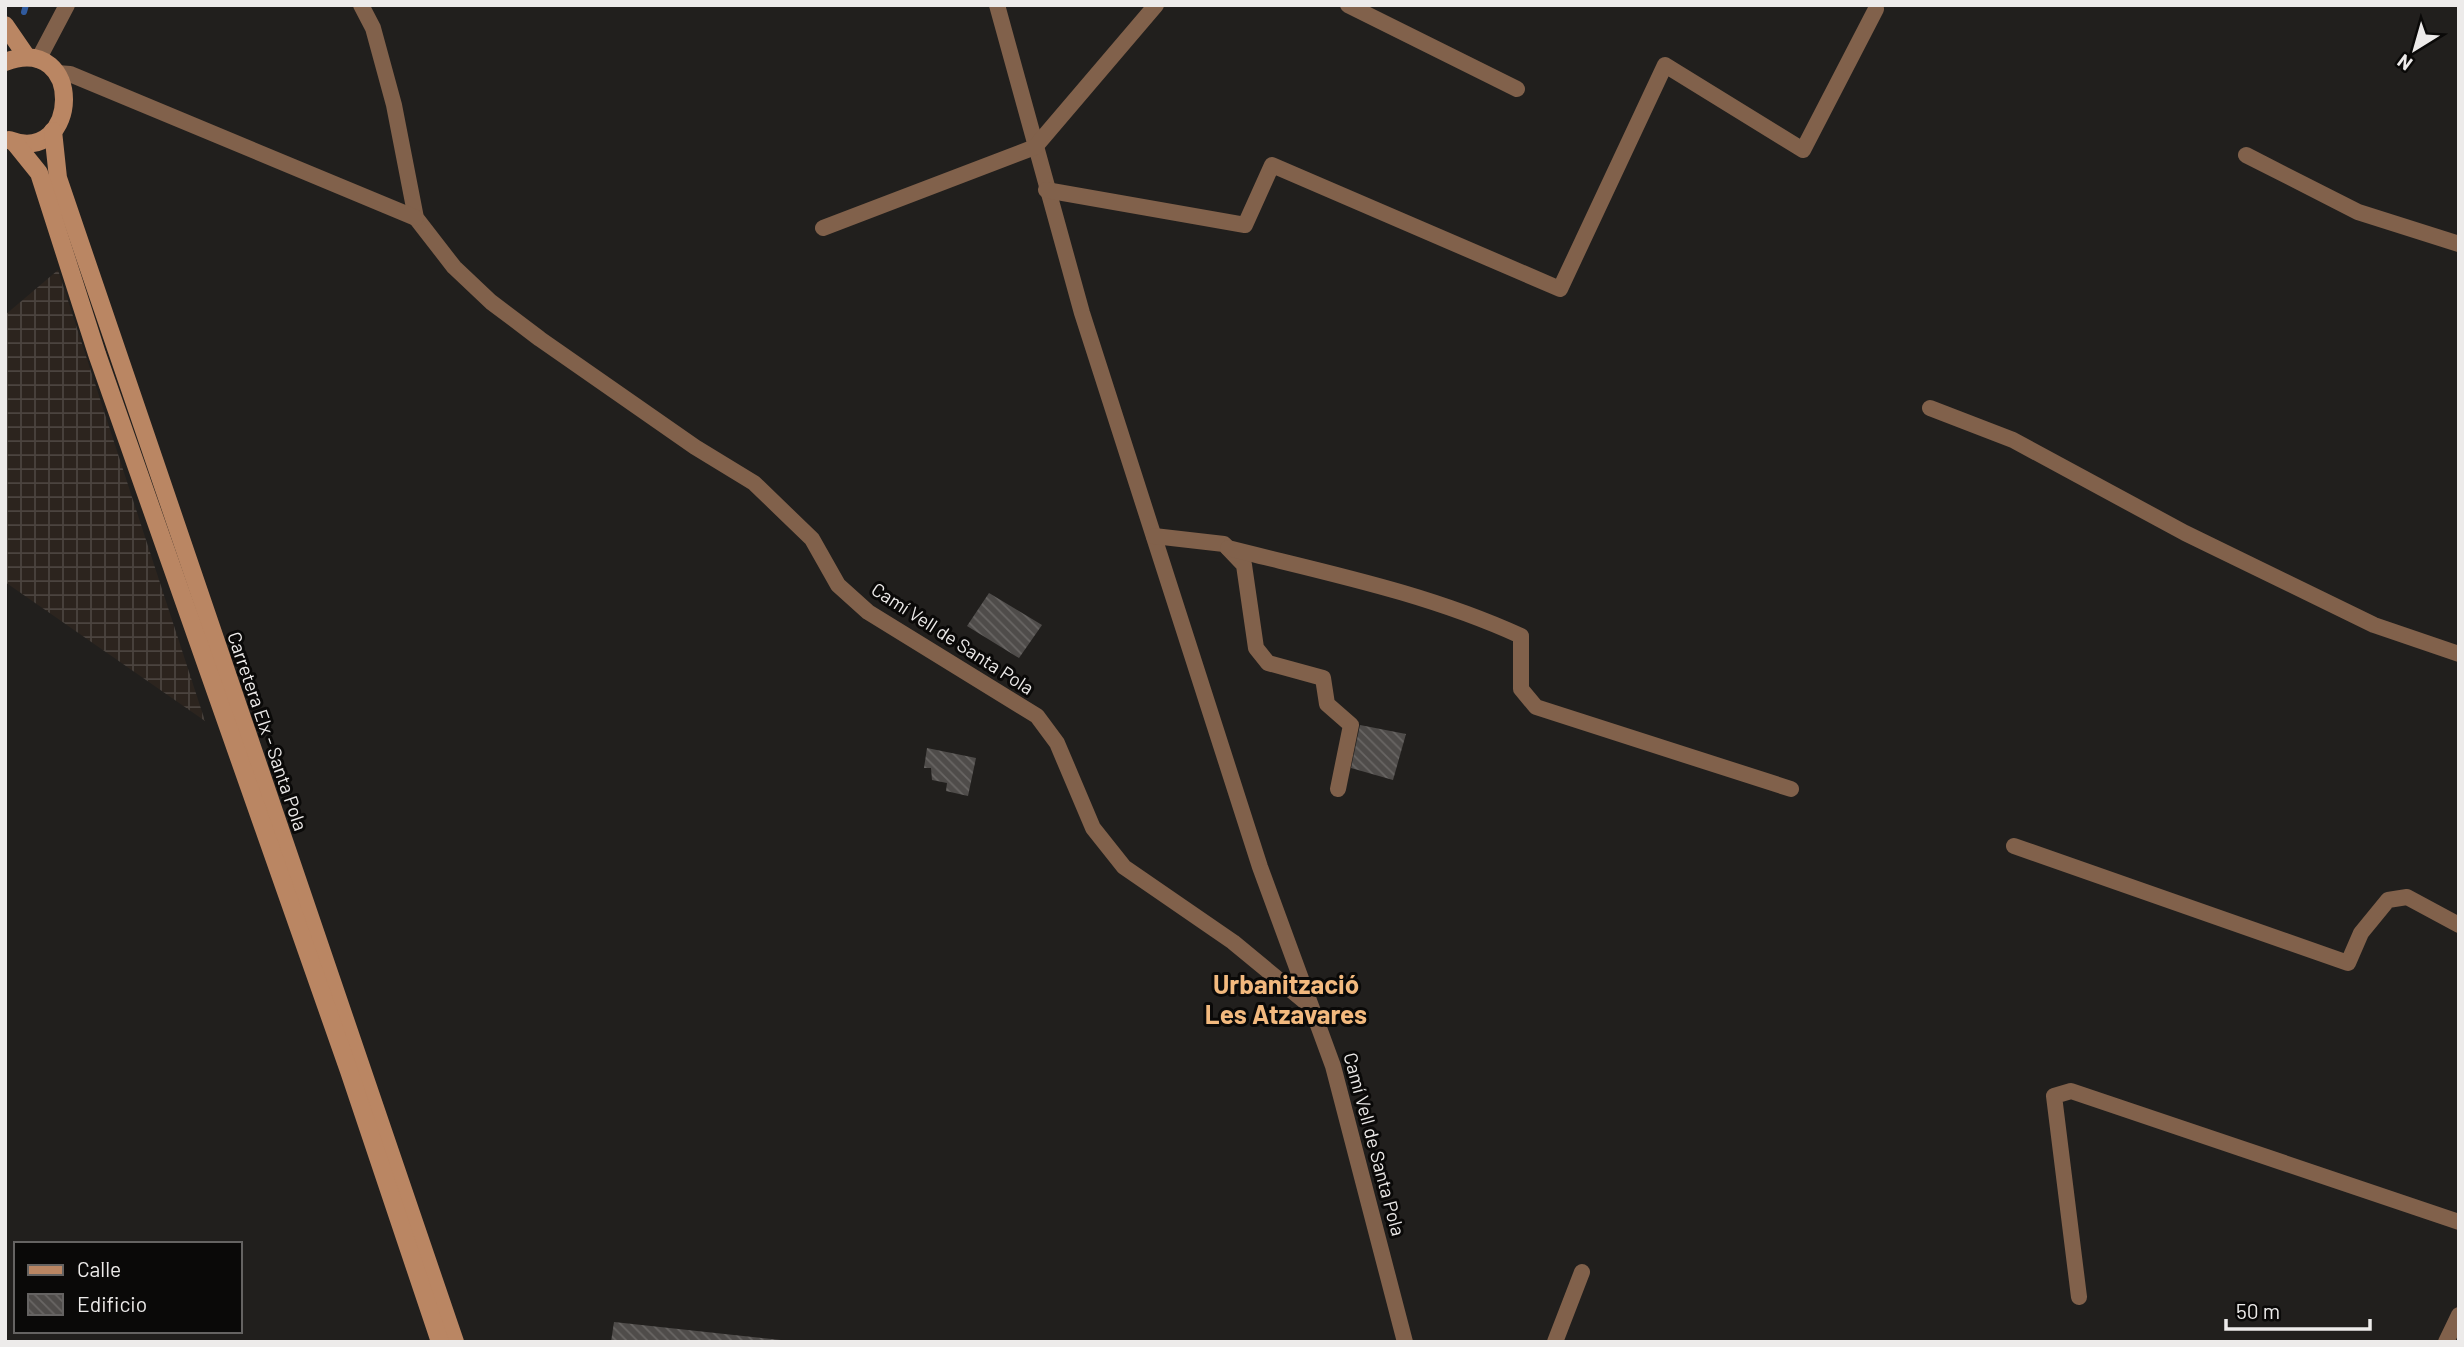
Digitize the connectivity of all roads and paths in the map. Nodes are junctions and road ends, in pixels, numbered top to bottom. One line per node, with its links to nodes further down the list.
1 (67, 5): 8 (street)
2 (360, 5): 17 (street, Camí Vell de Santa Pola)
3 (1156, 5): 14 (street)
4 (1348, 5): 11 (street)
5 (997, 7): 14 (street)
6 (1876, 9): 16 (street)
7 (5, 25): 8 (main road)
8 (33, 59): 9 (main road); 10 (main road)
9 (5, 62)
10 (57, 73): 12 (main road); 17 (street)
11 (1517, 89)
12 (53, 131): 13 (main road); 34 (main road, Carretera Elx - Santa Pola)
13 (10, 140): 33 (main road, Carretera Elx - Santa Pola)
14 (1035, 147): 16 (street); 18 (street)
15 (2246, 155): 19 (street)
16 (1046, 190): 21 (street)
17 (416, 218): 28 (street, Camí Vell de Santa Pola)
18 (823, 228)
19 (2459, 244)
20 (1930, 408): 23 (street)
21 (1154, 536): 22 (street); 28 (street)
22 (1228, 548): 24 (street); 25 (street)
23 (2459, 654)
24 (1338, 789)
25 (1791, 789)
26 (2014, 846): 27 (street)
27 (2459, 925)
28 (1308, 1004): 35 (street, Camí Vell de Santa Pola)
29 (2459, 1222): 31 (street)
30 (1582, 1272): 36 (street)
31 (2079, 1297)
32 (2459, 1315): 37 (street)
33 (440, 1342)
34 (455, 1342)
35 (1405, 1342)
36 (1555, 1342)
37 (2446, 1342)

